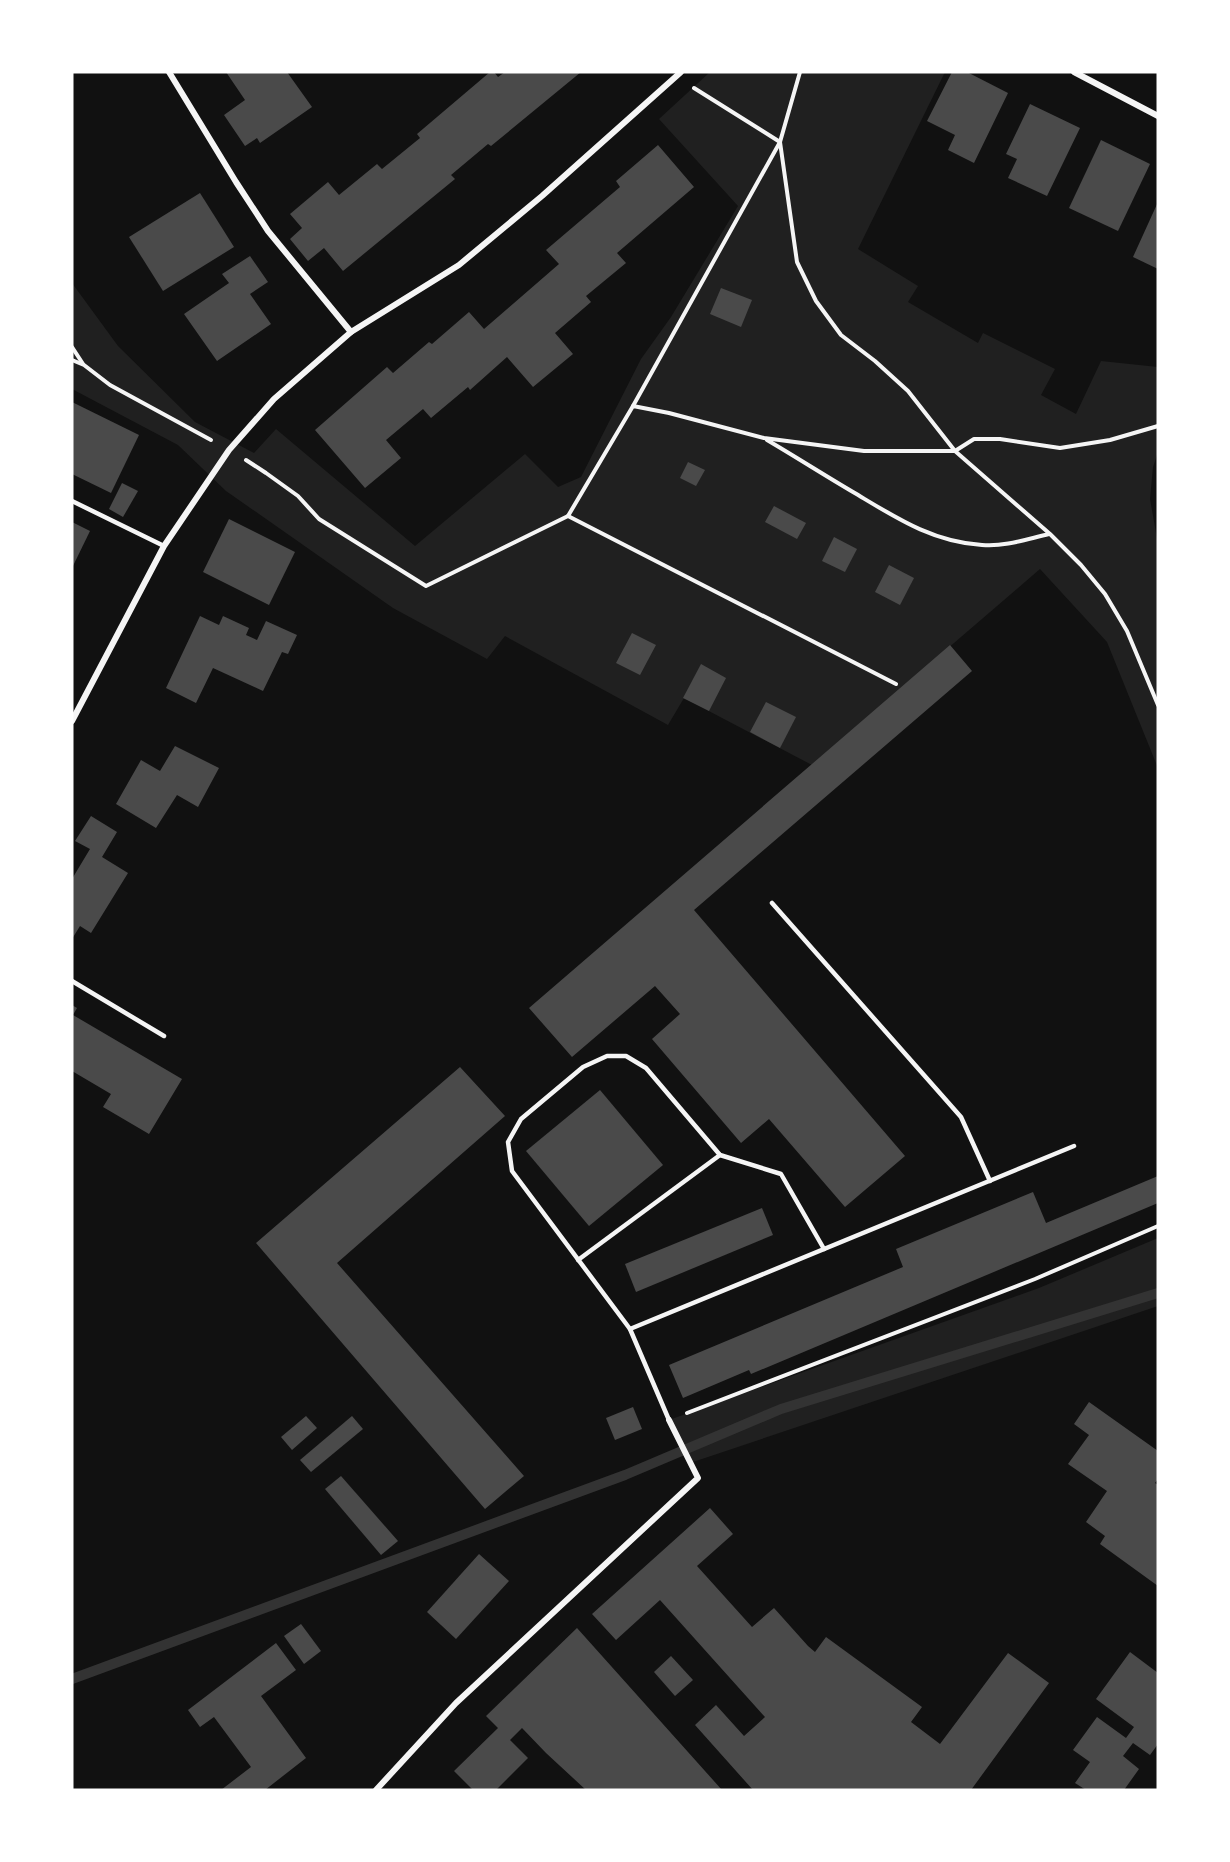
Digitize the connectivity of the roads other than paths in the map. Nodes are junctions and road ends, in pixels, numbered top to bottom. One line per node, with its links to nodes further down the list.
1 (169, 72): 5 (street)
2 (1074, 72): 4 (street)
3 (679, 75): 5 (street)
4 (1158, 116)
5 (351, 332): 7 (street)
6 (72, 501): 7 (lane)
7 (164, 546): 8 (street)
8 (72, 721)
9 (772, 903): 14 (lane)
10 (72, 981): 11 (lane)
11 (164, 1035)
12 (1074, 1146): 14 (lane)
13 (720, 1155): 15 (lane); 16 (lane); 16 (lane)
14 (990, 1181): 15 (lane)
15 (824, 1249): 17 (lane)
16 (578, 1260): 17 (lane)
17 (630, 1329): 18 (lane)
18 (669, 1420): 19 (street)
19 (376, 1790)

